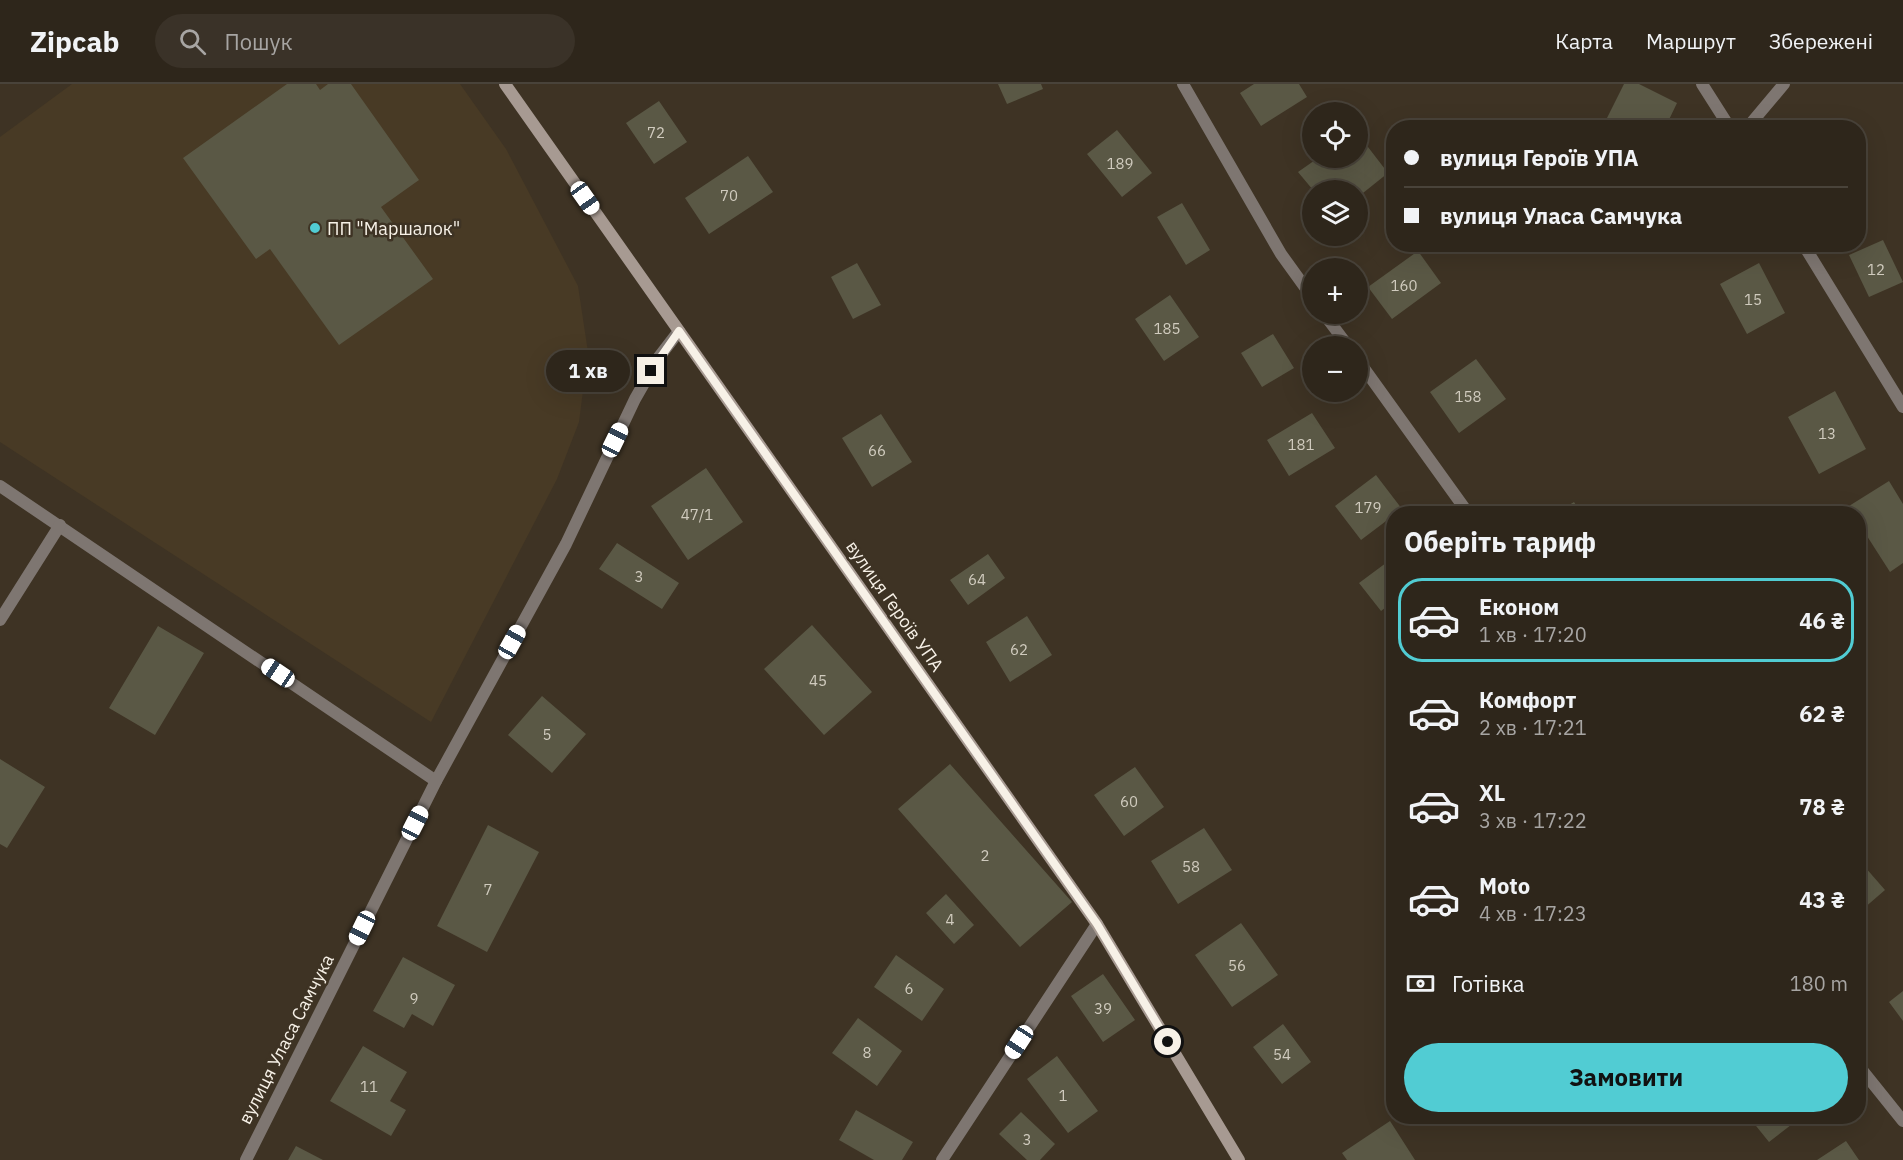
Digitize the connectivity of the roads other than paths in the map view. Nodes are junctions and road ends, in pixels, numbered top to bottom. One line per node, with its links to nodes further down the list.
1 (505, 84): 9 (street, вулиця Героїв УПА)
2 (1183, 84): 8 (street)
3 (1702, 84): 5 (street)
4 (1784, 84): 6 (street)
5 (1725, 120)
6 (1754, 120)
7 (1808, 252): 11 (street)
8 (1302, 283)
9 (679, 331): 16 (street, вулиця Уласа Самчука); 17 (street, вулиця Героїв УПА)
10 (1368, 374): 13 (street)
11 (1903, 407)
12 (0, 486): 14 (street)
13 (1463, 506)
14 (60, 525): 15 (street); 16 (street)
15 (0, 620)
16 (436, 780): 20 (street, вулиця Уласа Самчука)
17 (1097, 924): 21 (street); 22 (street, вулиця Героїв УПА)
18 (1866, 1075): 19 (street)
19 (1903, 1121)
20 (246, 1160)
21 (942, 1160)
22 (1239, 1160)

